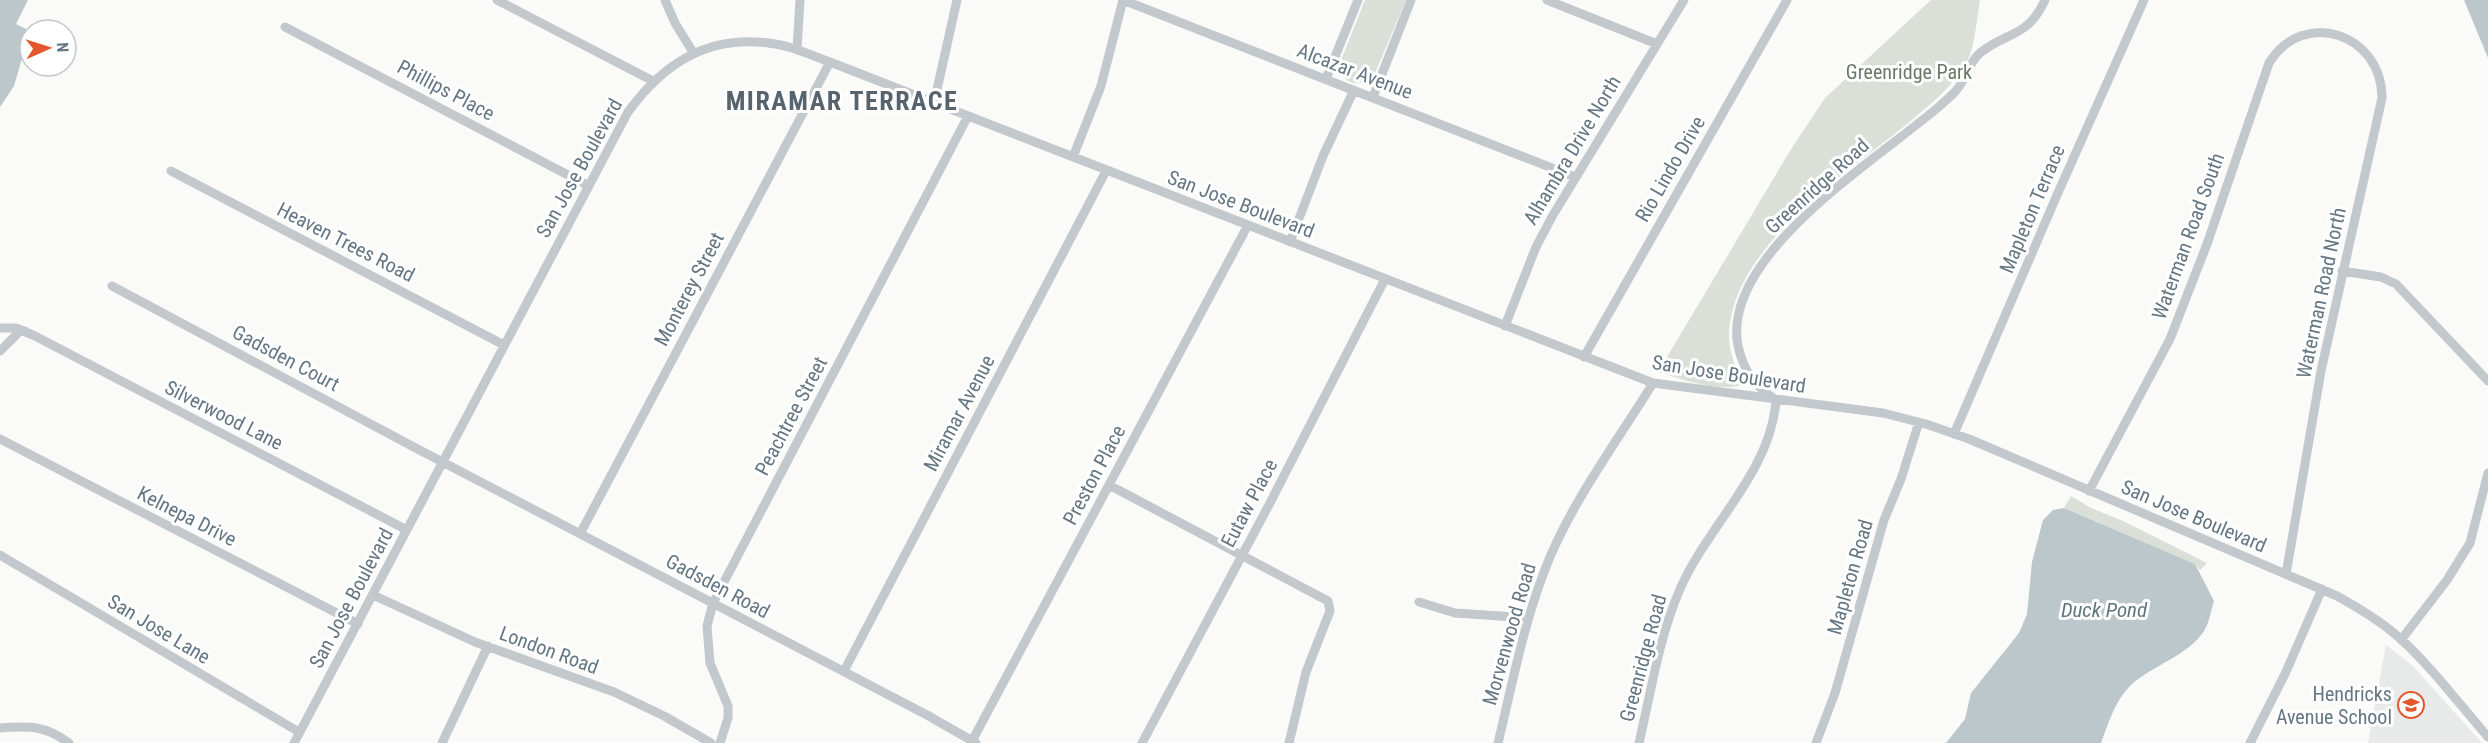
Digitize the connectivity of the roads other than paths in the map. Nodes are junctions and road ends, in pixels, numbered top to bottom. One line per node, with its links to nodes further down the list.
1 (497, 0): 20 (street)
2 (665, 0): 17 (street)
3 (800, 0): 16 (street)
4 (957, 0): 23 (street)
5 (1122, 0): 19 (street, Alcazar Avenue); 25 (street)
6 (1358, 0): 19 (street)
7 (1411, 0): 22 (street)
8 (1547, 0): 15 (street)
9 (1684, 0): 15 (street, Alhambra Drive North)
10 (1787, 0): 40 (street, Rio Lindo Drive)
11 (2045, 0): 43 (street, Greenridge Road)
12 (2144, 0): 45 (street, Mapleton Terrace)
13 (285, 27): 29 (street, Phillips Place)
14 (2342, 36): 32 (street, Waterman Road North); 50 (street, Waterman Road South)
15 (1658, 44): 28 (street, Alhambra Drive North)
16 (797, 50): 17 (street, San Jose Boulevard); 18 (street, San Jose Boulevard)
17 (693, 54): 20 (street, San Jose Boulevard)
18 (830, 62): 23 (street, San Jose Boulevard); 54 (street, Monterey Street)
19 (1326, 79): 21 (street, Alcazar Avenue)
20 (653, 81): 29 (street, San Jose Boulevard)
21 (1354, 90): 22 (street, Alcazar Avenue); 31 (street)
22 (1373, 97): 28 (street, Alcazar Avenue)
23 (934, 103): 24 (street, San Jose Boulevard)
24 (968, 116): 25 (street, San Jose Boulevard); 61 (street, Peachtree Street)
25 (1073, 158): 27 (street, San Jose Boulevard)
26 (171, 171): 38 (street, Heaven Trees Road)
27 (1106, 171): 30 (street, San Jose Boulevard); 66 (street, Miramar Avenue)
28 (1575, 177): 35 (street, Alhambra Drive North)
29 (589, 186): 38 (street, San Jose Boulevard)
30 (1248, 225): 31 (street, San Jose Boulevard); 49 (street, Preston Place)
31 (1290, 242): 33 (street, San Jose Boulevard)
32 (2342, 271): 41 (street); 57 (street, Waterman Road North)
33 (1385, 279): 35 (street, San Jose Boulevard); 56 (street, Eutaw Place)
34 (112, 286): 47 (street, Gadsden Court)
35 (1505, 326): 40 (street, San Jose Boulevard)
36 (0, 328): 37 (street, Silverwood Lane)
37 (24, 331): 39 (street); 53 (street, Silverwood Lane)
38 (504, 345): 47 (street, San Jose Boulevard)
39 (0, 351)
40 (1584, 357): 42 (street, San Jose Boulevard)
41 (2488, 381)
42 (1653, 383): 43 (street, San Jose Boulevard); 62 (street, Morvenwood Road)
43 (1776, 400): 44 (street, San Jose Boulevard); 79 (street, Greenridge Road)
44 (1919, 422): 45 (street, San Jose Boulevard); 80 (street, Mapleton Road)
45 (1954, 434): 50 (street, San Jose Boulevard)
46 (0, 439): 63 (street, Kelnepa Drive)
47 (443, 462): 53 (street, San Jose Boulevard); 54 (street, Gadsden Road)
48 (2488, 473): 51 (street)
49 (1109, 485): 56 (street); 70 (street, Preston Place)
50 (2089, 491): 57 (street, San Jose Boulevard)
51 (2478, 509): 52 (street); 64 (street)
52 (2488, 518)
53 (407, 530): 59 (street, San Jose Boulevard)
54 (580, 534): 61 (street, Gadsden Road)
55 (0, 555): 68 (street, San Jose Lane)
56 (1241, 556): 76 (street, Eutaw Place); 77 (street)
57 (2286, 574): 58 (street, San Jose Boulevard)
58 (2322, 589): 64 (street, San Jose Boulevard); 81 (street)
59 (373, 595): 63 (street, San Jose Boulevard); 65 (street, London Road)
60 (1419, 602): 62 (street)
61 (713, 603): 66 (street, Gadsden Road); 75 (street, Peachtree Street)
62 (1528, 618): 78 (street, Morvenwood Road)
63 (358, 624): 68 (street, San Jose Boulevard)
64 (2401, 640): 69 (street, San Jose Boulevard)
65 (488, 646): 73 (street); 74 (street, London Road)
66 (844, 671): 70 (street, Gadsden Road)
67 (0, 728): 71 (street)
68 (299, 732): 72 (street, San Jose Boulevard)
69 (2488, 737)
70 (974, 742)
71 (69, 743)
72 (294, 743)
73 (442, 743)
74 (711, 743)
75 (720, 743)
76 (1142, 743)
77 (1289, 743)
78 (1498, 743)
79 (1639, 743)
80 (1816, 743)
81 (2250, 743)

